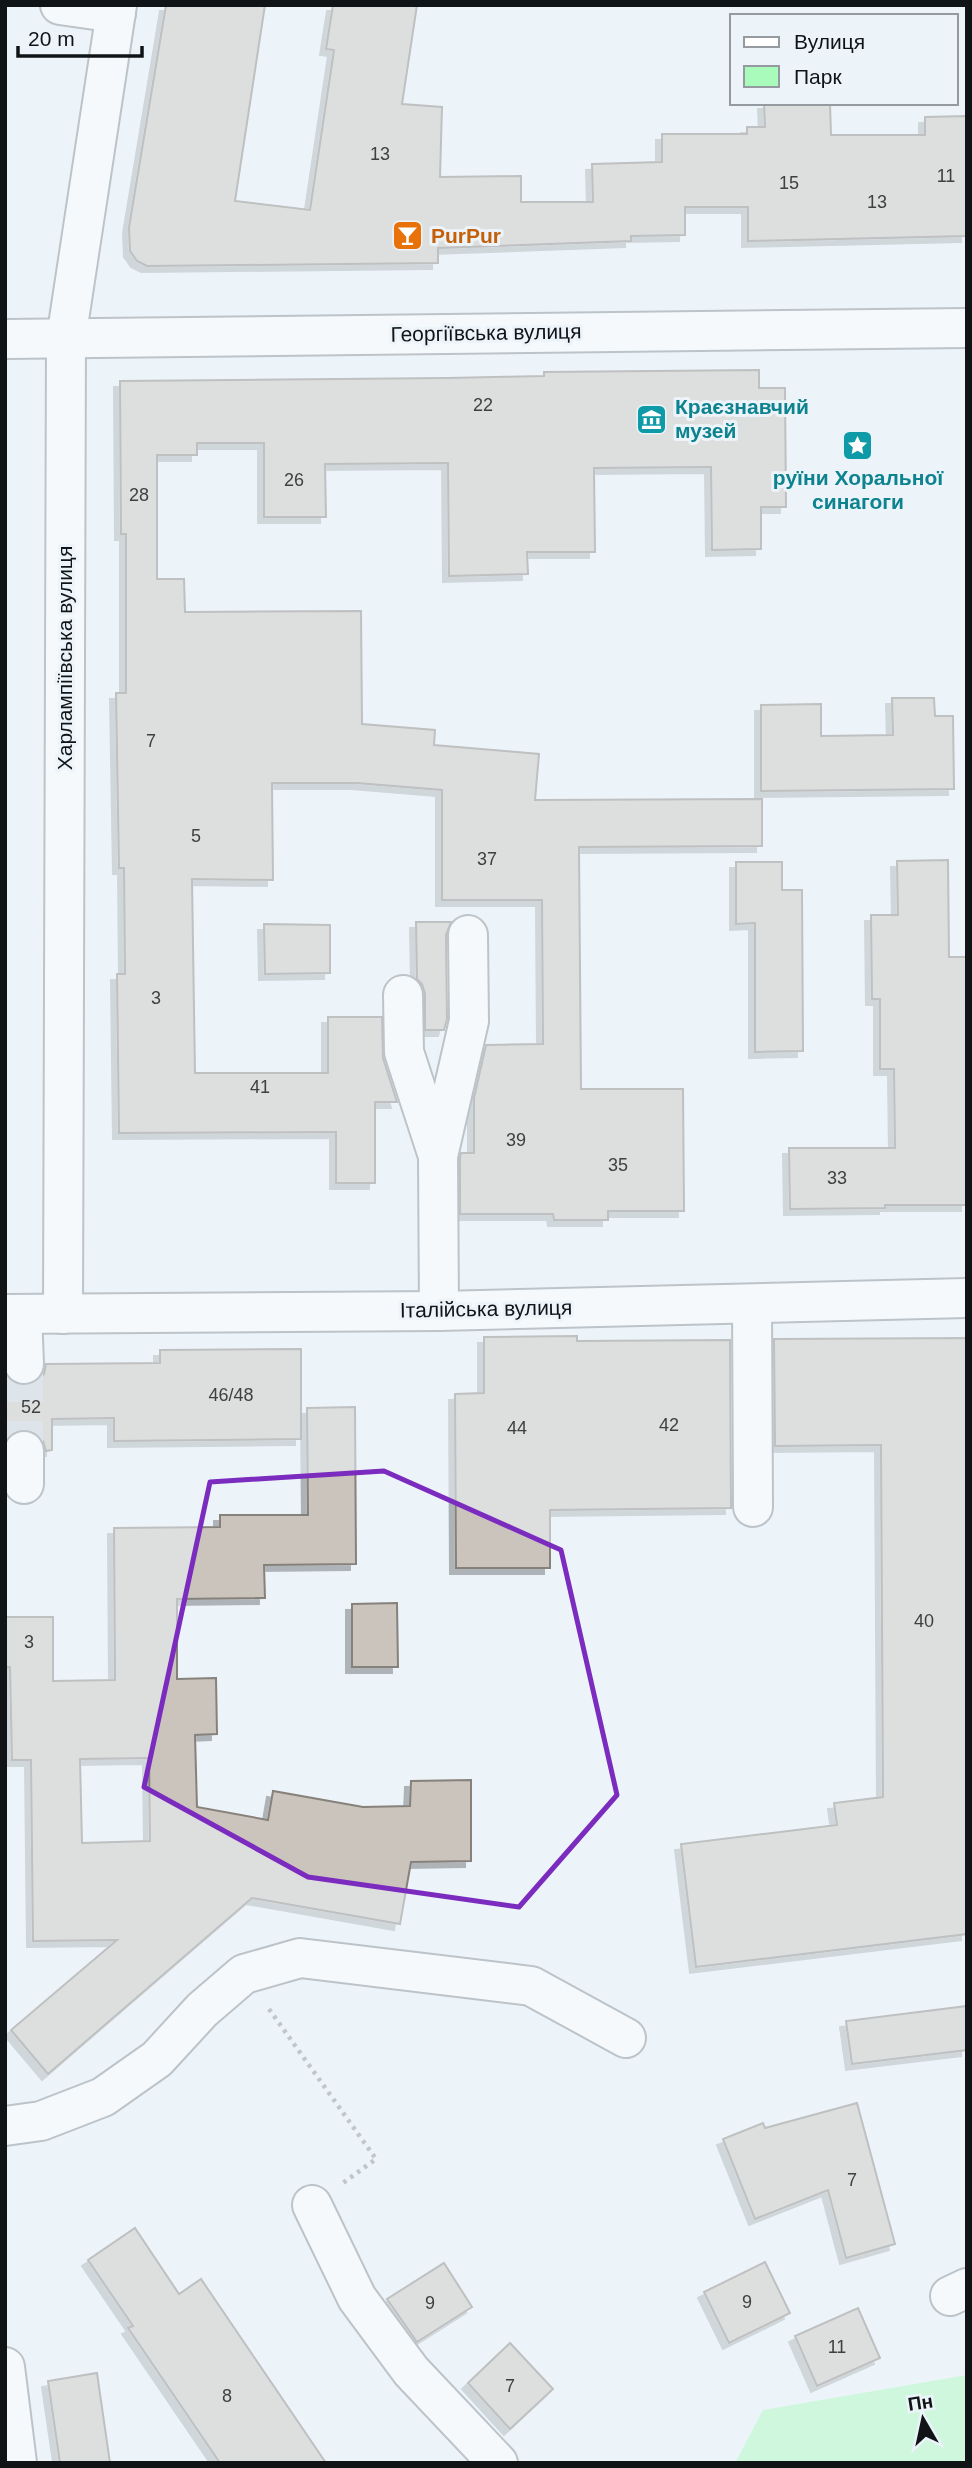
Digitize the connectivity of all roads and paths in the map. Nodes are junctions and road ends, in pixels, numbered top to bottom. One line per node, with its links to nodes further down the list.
1 (60, 5): 2 (street)
2 (116, 9): 4 (street, Харлампіївська вулиця)
3 (967, 328): 4 (street, Георгіївська вулиця)
4 (66, 338): 5 (street, Георгіївська вулиця); 13 (street, Харлампіївська вулиця)
5 (5, 339)
6 (468, 935): 8 (street)
7 (403, 995): 8 (street)
8 (438, 1156): 11 (street)
9 (967, 1298): 10 (street, Італійська вулиця)
10 (752, 1304): 11 (street, Італійська вулиця); 15 (street)
11 (439, 1311): 13 (street, Італійська вулиця)
12 (14, 1314): 13 (street, Італійська вулиця); 14 (street)
13 (63, 1314)
14 (24, 1364)
15 (753, 1507)
16 (244, 1974): 17 (street); 18 (street); 19 (path)
17 (626, 2038)
18 (5, 2126)
19 (376, 2159)
20 (312, 2204): 23 (street)
21 (5, 2367): 22 (street)
22 (18, 2463)
23 (498, 2463)

